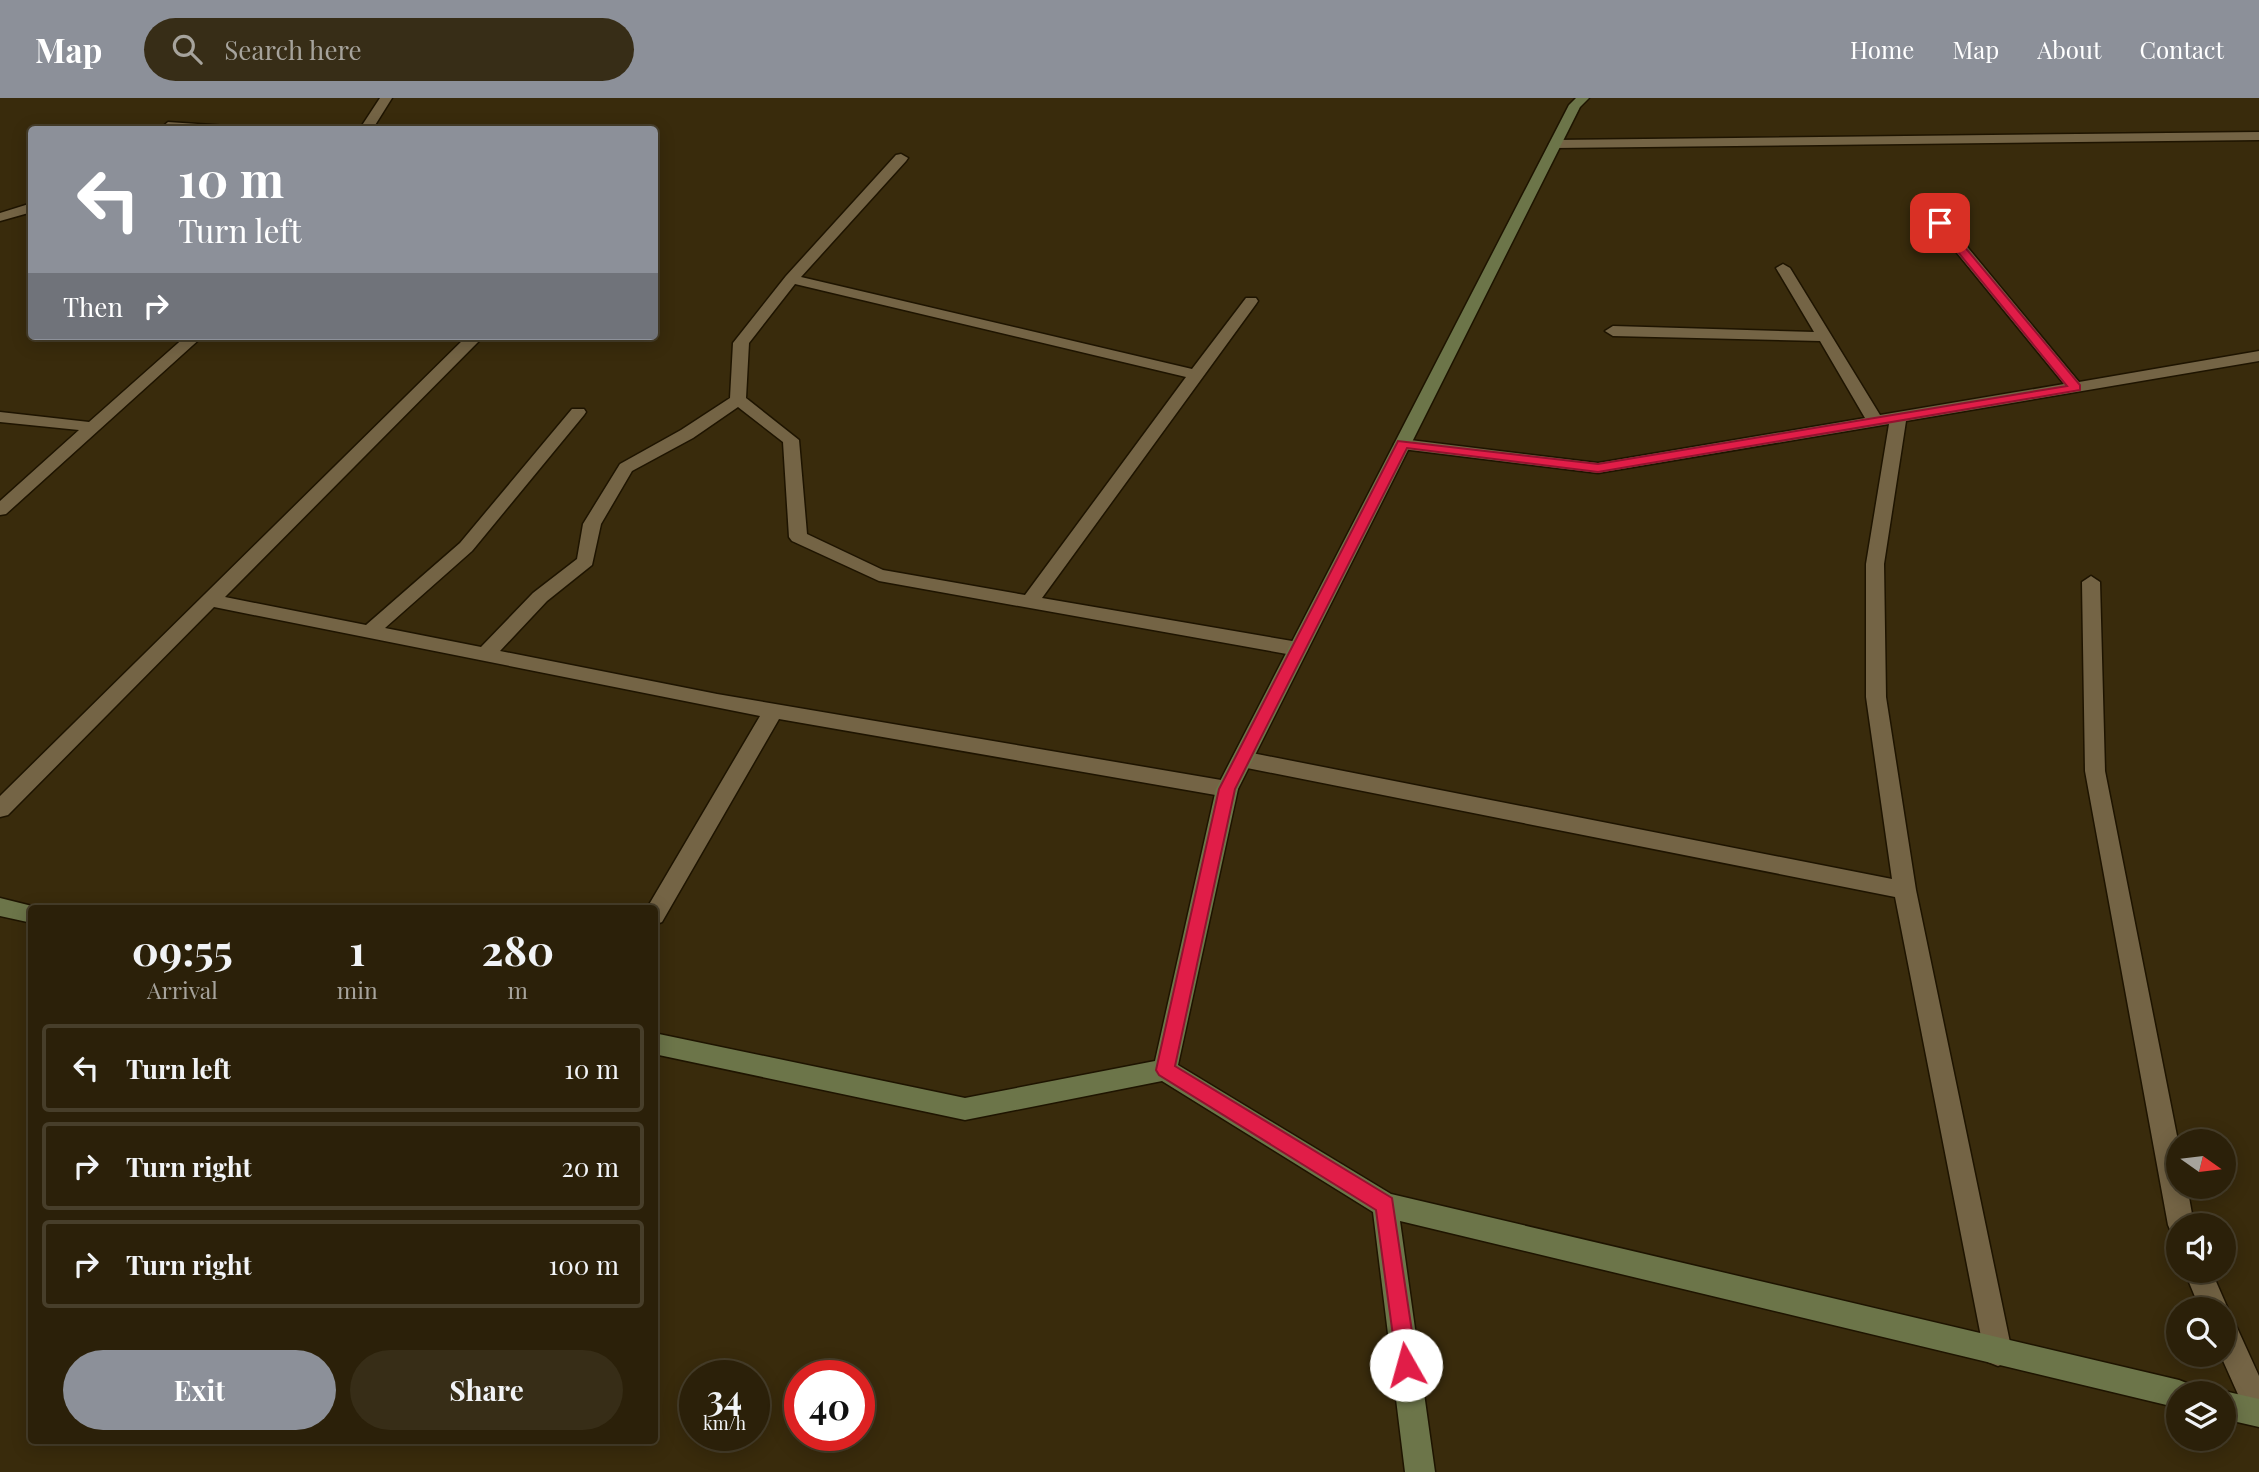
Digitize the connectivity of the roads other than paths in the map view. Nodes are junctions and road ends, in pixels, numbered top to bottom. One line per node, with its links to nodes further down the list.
1 (386, 98): 3 (street)
2 (1583, 98): 5 (main road)
3 (368, 126)
4 (2259, 136): 5 (street)
5 (1555, 145): 25 (main road)
6 (901, 158): 11 (street)
7 (28, 208): 8 (street)
8 (0, 217)
9 (1940, 223): 19 (street)
10 (1783, 268): 14 (street)
11 (791, 279): 18 (street); 20 (street)
12 (1251, 301): 18 (street)
13 (1613, 331): 14 (street)
14 (1825, 337): 23 (street)
15 (191, 340): 24 (street)
16 (472, 340): 28 (street)
17 (2259, 356): 19 (street)
18 (1196, 375): 29 (street)
19 (2076, 388): 23 (street)
20 (738, 400): 29 (street); 32 (street)
21 (578, 412): 30 (street)
22 (0, 417): 24 (street)
23 (1887, 421): 25 (street); 37 (street)
24 (93, 427): 26 (street)
25 (1402, 444): 31 (main road)
26 (0, 510)
27 (2091, 582): 44 (street)
28 (210, 600): 30 (street); 36 (street)
29 (1029, 602): 31 (street)
30 (369, 632): 32 (street)
31 (1298, 649): 34 (main road)
32 (485, 655): 33 (street)
33 (773, 711): 35 (street); 39 (street)
34 (1242, 759): 35 (main road); 37 (street)
35 (1227, 789): 42 (main road)
36 (0, 809)
37 (1905, 890): 45 (street)
38 (0, 907): 40 (main road)
39 (658, 909)
40 (28, 913)
41 (658, 1044): 42 (main road)
42 (1165, 1070): 43 (main road)
43 (1385, 1205): 45 (main road); 50 (main road)
44 (2179, 1213)
45 (1998, 1352): 47 (main road)
46 (2236, 1358): 49 (street)
47 (2166, 1391)
48 (2236, 1407): 49 (main road)
49 (2259, 1411)
50 (1420, 1472)

